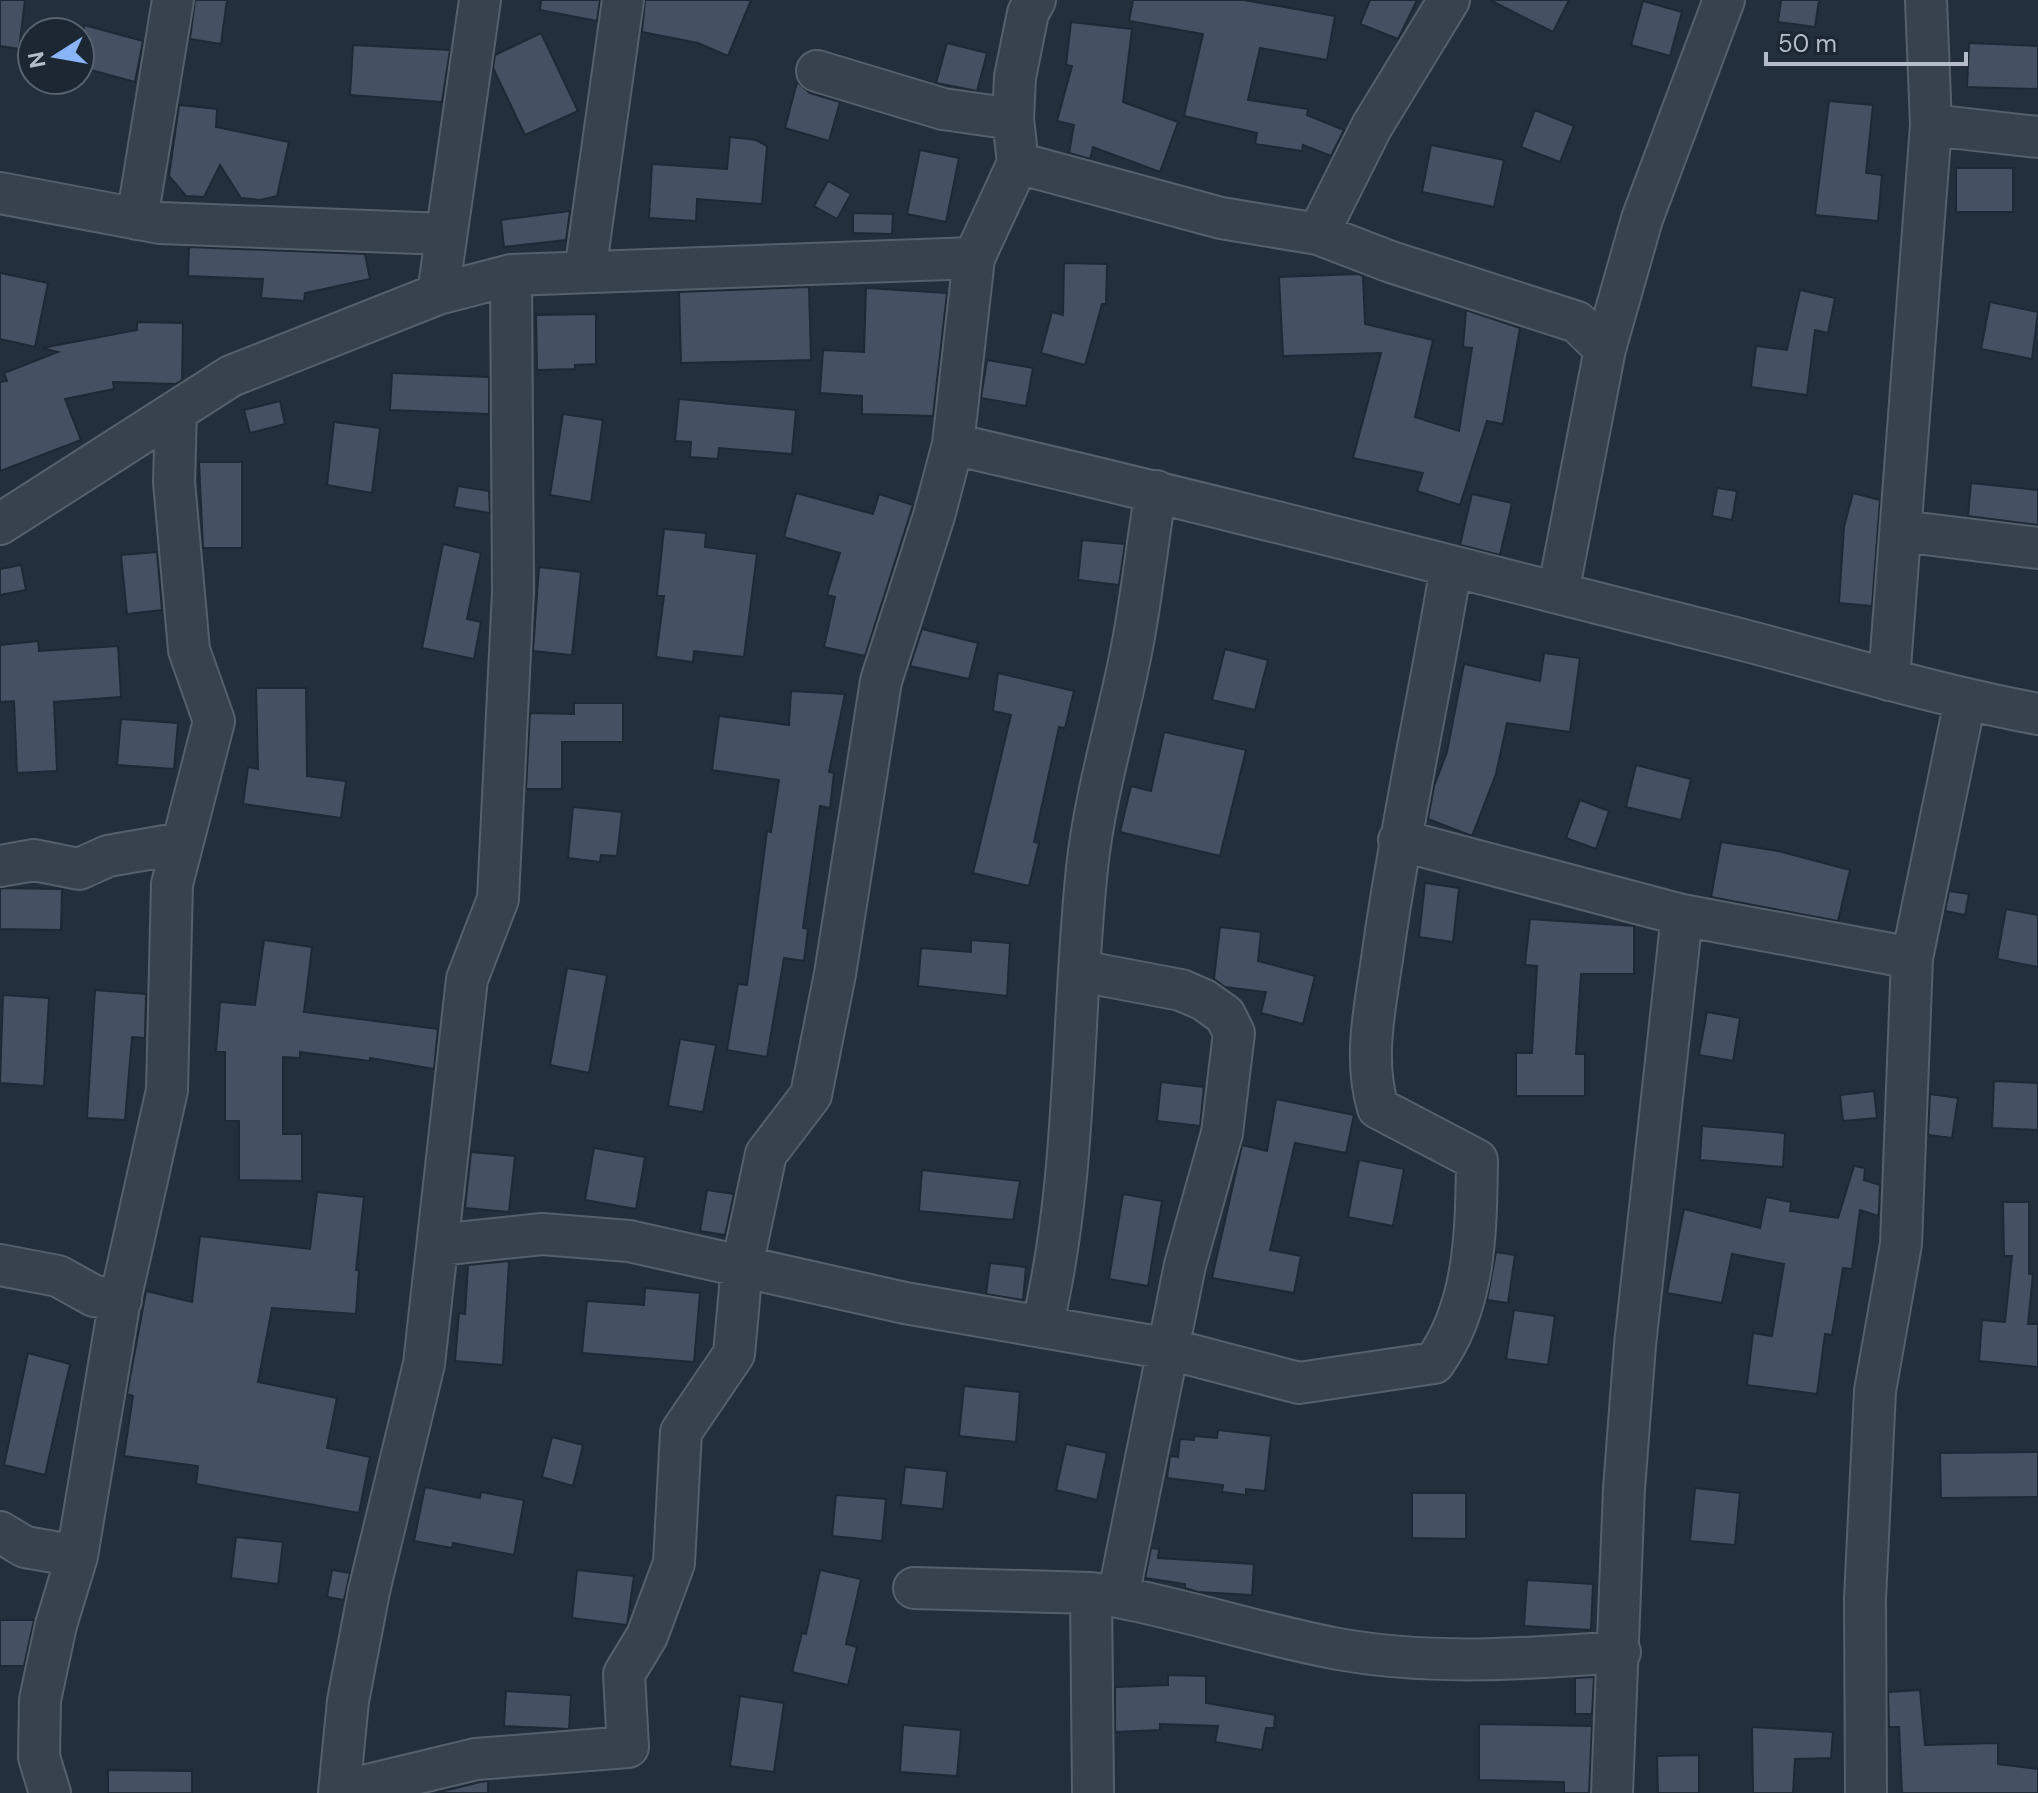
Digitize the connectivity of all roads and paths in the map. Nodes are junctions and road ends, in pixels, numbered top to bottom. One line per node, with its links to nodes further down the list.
1 (173, 0): 14 (street)
2 (480, 0): 15 (street)
3 (623, 0): 18 (street)
4 (1449, 0): 16 (street)
5 (1724, 0): 21 (street)
6 (1926, 0): 10 (street)
7 (1028, 4): 9 (street)
8 (817, 71): 9 (street)
9 (1013, 119): 12 (street)
10 (1931, 125): 11 (street); 26 (street)
11 (2038, 137)
12 (1018, 163): 16 (street); 17 (street)
13 (0, 193): 14 (street)
14 (137, 219): 15 (street)
15 (445, 234): 20 (street)
16 (1318, 234): 21 (street)
17 (974, 258): 18 (street); 23 (street)
18 (585, 272): 19 (street)
19 (511, 275): 20 (street); 39 (street)
20 (438, 294): 22 (street)
21 (1605, 349): 29 (street)
22 (176, 411): 25 (street); 34 (street)
23 (953, 444): 24 (street); 41 (street)
24 (1156, 491): 28 (street); 38 (street)
25 (0, 524)
26 (1901, 531): 27 (street); 30 (street)
27 (2038, 548)
28 (1451, 567): 29 (street); 33 (street)
29 (1558, 593): 30 (street)
30 (1889, 680): 31 (street)
31 (1965, 701): 32 (street); 37 (street)
32 (2038, 714)
33 (1399, 840): 36 (street); 44 (street)
34 (182, 843): 35 (street); 42 (street)
35 (0, 866)
36 (1682, 915): 37 (street); 49 (street)
37 (1912, 958): 54 (street)
38 (1080, 971): 43 (street); 44 (street)
39 (438, 1245): 41 (street); 50 (street)
40 (0, 1265): 42 (street)
41 (742, 1266): 43 (street); 50 (street)
42 (121, 1300): 46 (street)
43 (1042, 1327): 44 (street)
44 (1169, 1349): 48 (street)
45 (0, 1532): 46 (street)
46 (77, 1556): 51 (street)
47 (914, 1588): 48 (street)
48 (1104, 1595): 49 (street); 52 (street)
49 (1620, 1652): 53 (street)
50 (339, 1792)
51 (50, 1793)
52 (1093, 1793)
53 (1612, 1793)
54 (1866, 1793)

